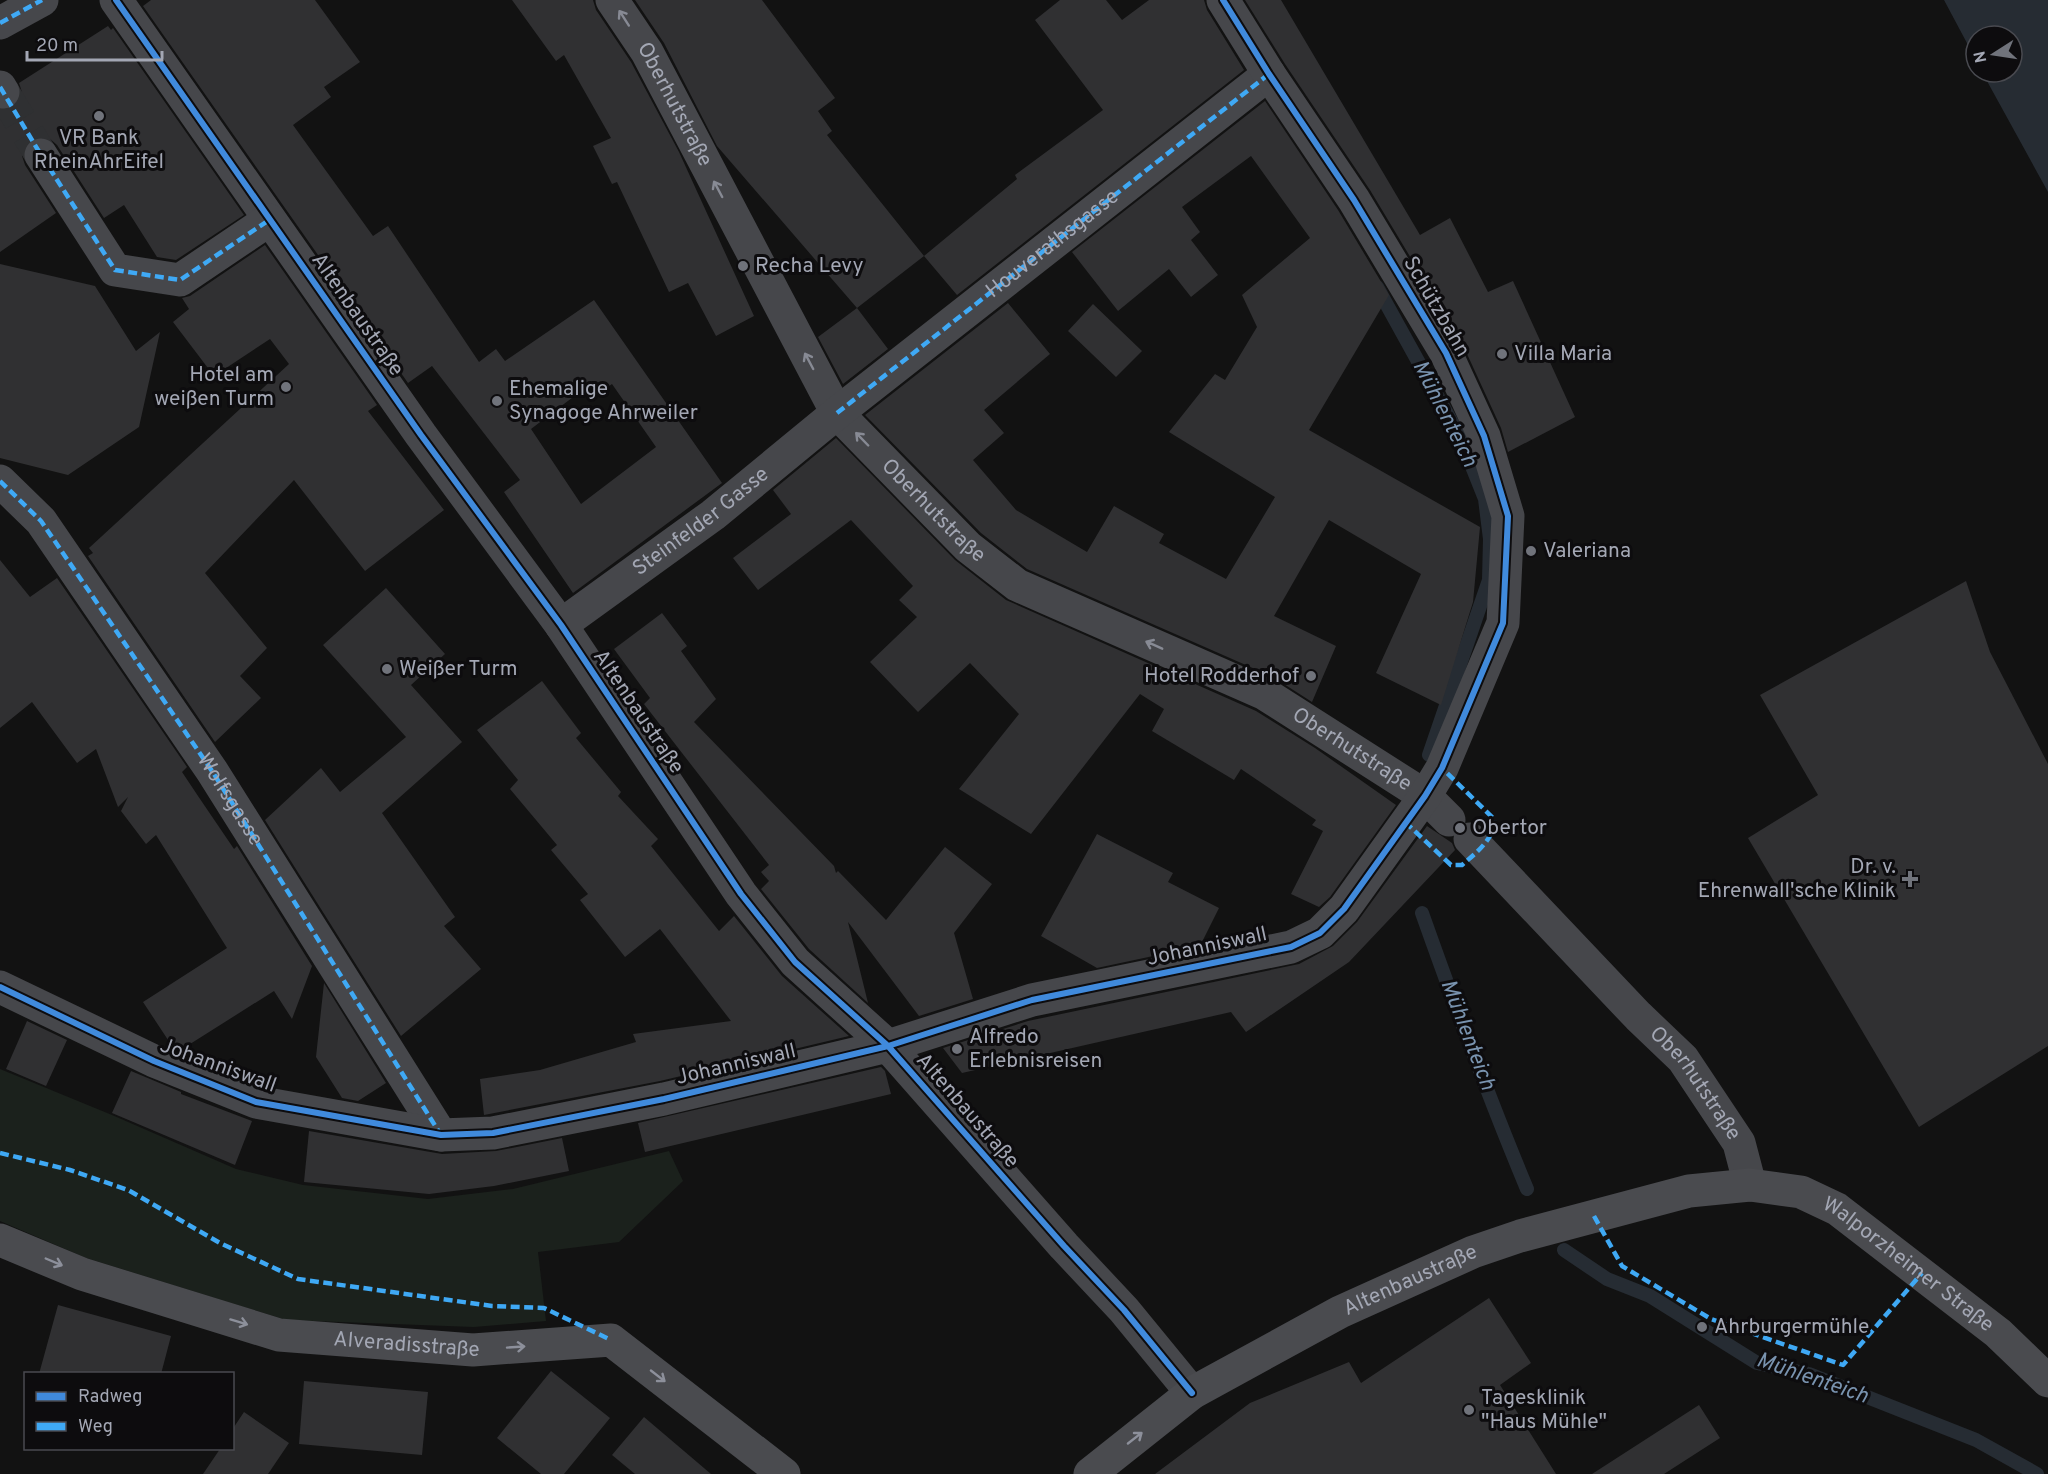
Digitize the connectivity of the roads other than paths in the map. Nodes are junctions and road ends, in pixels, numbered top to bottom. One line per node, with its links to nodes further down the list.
1 (42, 0): 5 (street)
2 (116, 0): 8 (street, Altenbaustraße)
3 (612, 0): 9 (street, Oberhutstraße, one-way to 3)
4 (1223, 0): 6 (street, Schützbahn)
5 (0, 23)
6 (1269, 74): 9 (street, Houverathsgasse); 12 (street, Schützbahn)
7 (41, 155): 8 (street)
8 (269, 220): 11 (street, Altenbaustraße)
9 (837, 413): 11 (street, Steinfelder Gasse); 12 (street, Oberhutstraße, one-way to 9)
10 (0, 481): 15 (street, Wolfsgasse)
11 (561, 625): 14 (street, Altenbaustraße)
12 (1425, 796): 14 (street, Johanniswall); 16 (street, Oberhutstraße)
13 (0, 987): 15 (street, Johanniswall)
14 (888, 1046): 15 (street, Johanniswall); 19 (street, Altenbaustraße)
15 (441, 1135)
16 (1750, 1185): 18 (street, Walporzheimer Straße); 19 (street, Altenbaustraße)
17 (0, 1240): 20 (street, Alveradisstraße, one-way to 20)
18 (2048, 1381)
19 (1192, 1393): 21 (street, one-way to 19)
20 (784, 1474)
21 (1090, 1474)

